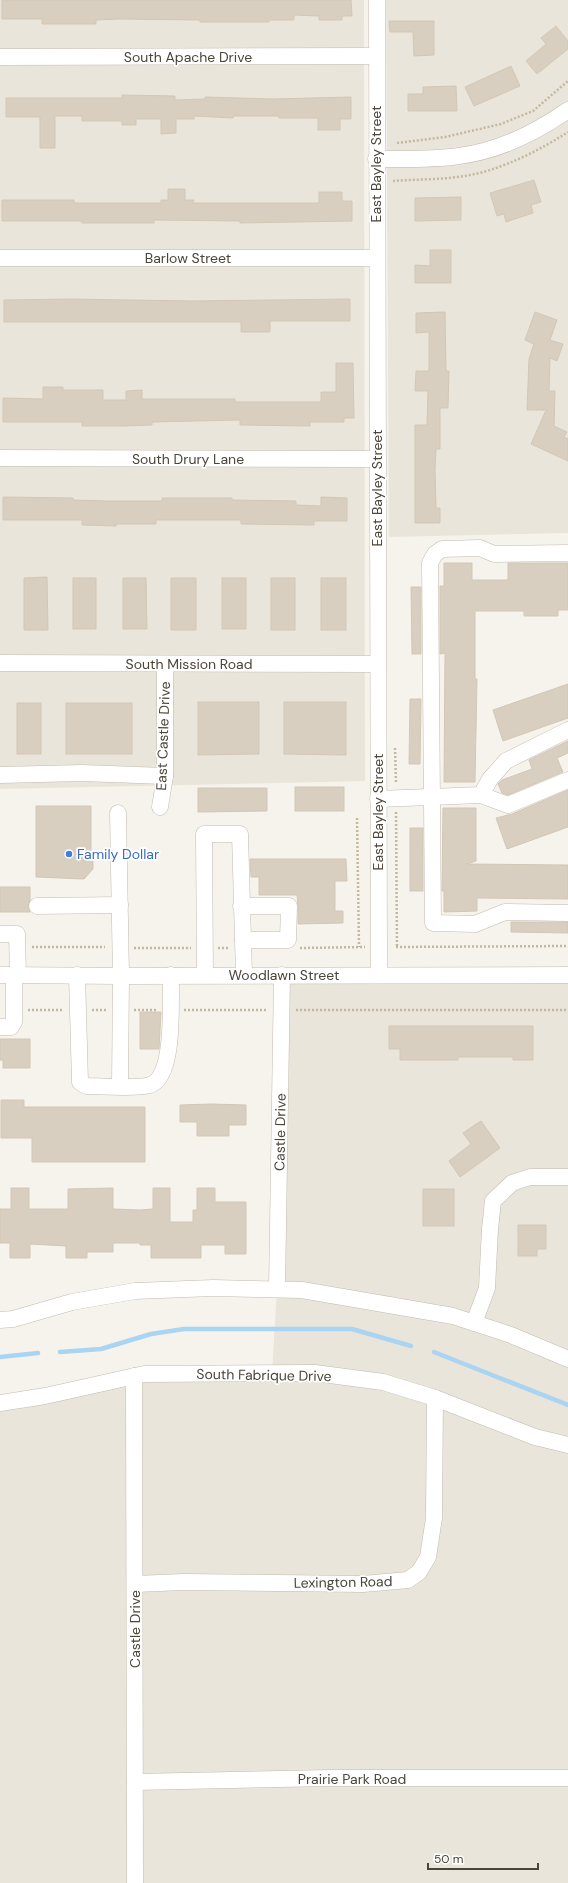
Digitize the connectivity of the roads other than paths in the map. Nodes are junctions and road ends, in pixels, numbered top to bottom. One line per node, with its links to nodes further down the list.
1 (376, 0): 2 (street, East Bayley Street)
2 (376, 56): 3 (street, South Apache Drive); 5 (street, East Bayley Street)
3 (0, 57)
4 (568, 110): 5 (street)
5 (376, 159): 7 (street, East Bayley Street)
6 (0, 258): 7 (street, Barlow Street)
7 (376, 258): 9 (street, East Bayley Street)
8 (0, 458): 9 (street, South Drury Lane)
9 (377, 459): 12 (street, East Bayley Street)
10 (568, 554): 19 (street)
11 (0, 663): 13 (street, South Mission Road)
12 (378, 664): 13 (street, South Mission Road); 20 (street, East Bayley Street)
13 (165, 665): 16 (street, East Castle Drive)
14 (568, 730): 18 (street)
15 (0, 775): 16 (street)
16 (165, 776): 21 (street, East Castle Drive)
17 (568, 780): 18 (street)
18 (480, 795): 19 (street)
19 (432, 798): 20 (street); 26 (street)
20 (378, 799): 35 (street, East Bayley Street)
21 (160, 807)
22 (118, 813): 23 (street)
23 (120, 905): 24 (street); 37 (street)
24 (37, 906)
25 (241, 906): 28 (street); 28 (street); 32 (street)
26 (568, 913)
27 (0, 934): 29 (street)
28 (243, 940): 33 (street)
29 (10, 975): 30 (street, Woodlawn Street); 38 (street)
30 (78, 975): 37 (street, Woodlawn Street); 39 (street)
31 (171, 975): 32 (street, Woodlawn Street); 37 (street, Woodlawn Street); 39 (street)
32 (205, 975): 33 (street, Woodlawn Street)
33 (244, 975): 34 (street, Woodlawn Street)
34 (282, 975): 35 (street, Woodlawn Street); 41 (street, Castle Drive)
35 (379, 975): 36 (street, Woodlawn Street)
36 (568, 975)
37 (121, 976): 39 (street)
38 (0, 1027)
39 (120, 1086)
40 (568, 1177): 43 (street)
41 (277, 1289): 42 (street); 43 (street)
42 (0, 1320)
43 (474, 1323): 44 (street)
44 (568, 1359)
45 (134, 1376): 46 (street, South Fabrique Drive); 47 (street, South Fabrique Drive); 49 (street, Castle Drive)
46 (435, 1398): 48 (street, South Fabrique Drive); 49 (street, Lexington Road)
47 (0, 1403)
48 (568, 1445)
49 (135, 1584): 51 (street, Castle Drive)
50 (568, 1778): 51 (street, Prairie Park Road)
51 (135, 1782): 52 (street, Castle Drive)
52 (134, 1883)

